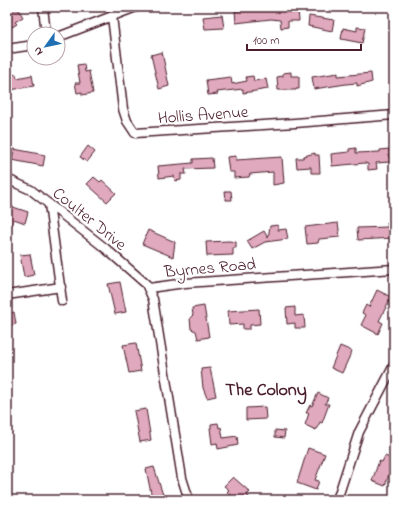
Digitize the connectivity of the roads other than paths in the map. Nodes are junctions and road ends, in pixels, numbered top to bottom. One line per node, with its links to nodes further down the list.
1 (42, 7): 4 (street)
2 (136, 7): 3 (street)
3 (112, 16): 5 (street); 8 (street, Hollis Avenue)
4 (45, 26)
5 (66, 34)
6 (26, 46): 7 (street)
7 (7, 49)
8 (394, 115)
9 (7, 179): 10 (street, Coulter Drive)
10 (49, 204): 12 (street); 13 (street, Coulter Drive)
11 (394, 269): 13 (street, Byrnes Road)
12 (61, 287): 14 (street); 15 (street)
13 (149, 288): 17 (street, Byrnes Road)
14 (7, 295)
15 (62, 301)
16 (394, 365): 18 (street)
17 (189, 500)
18 (337, 500)

